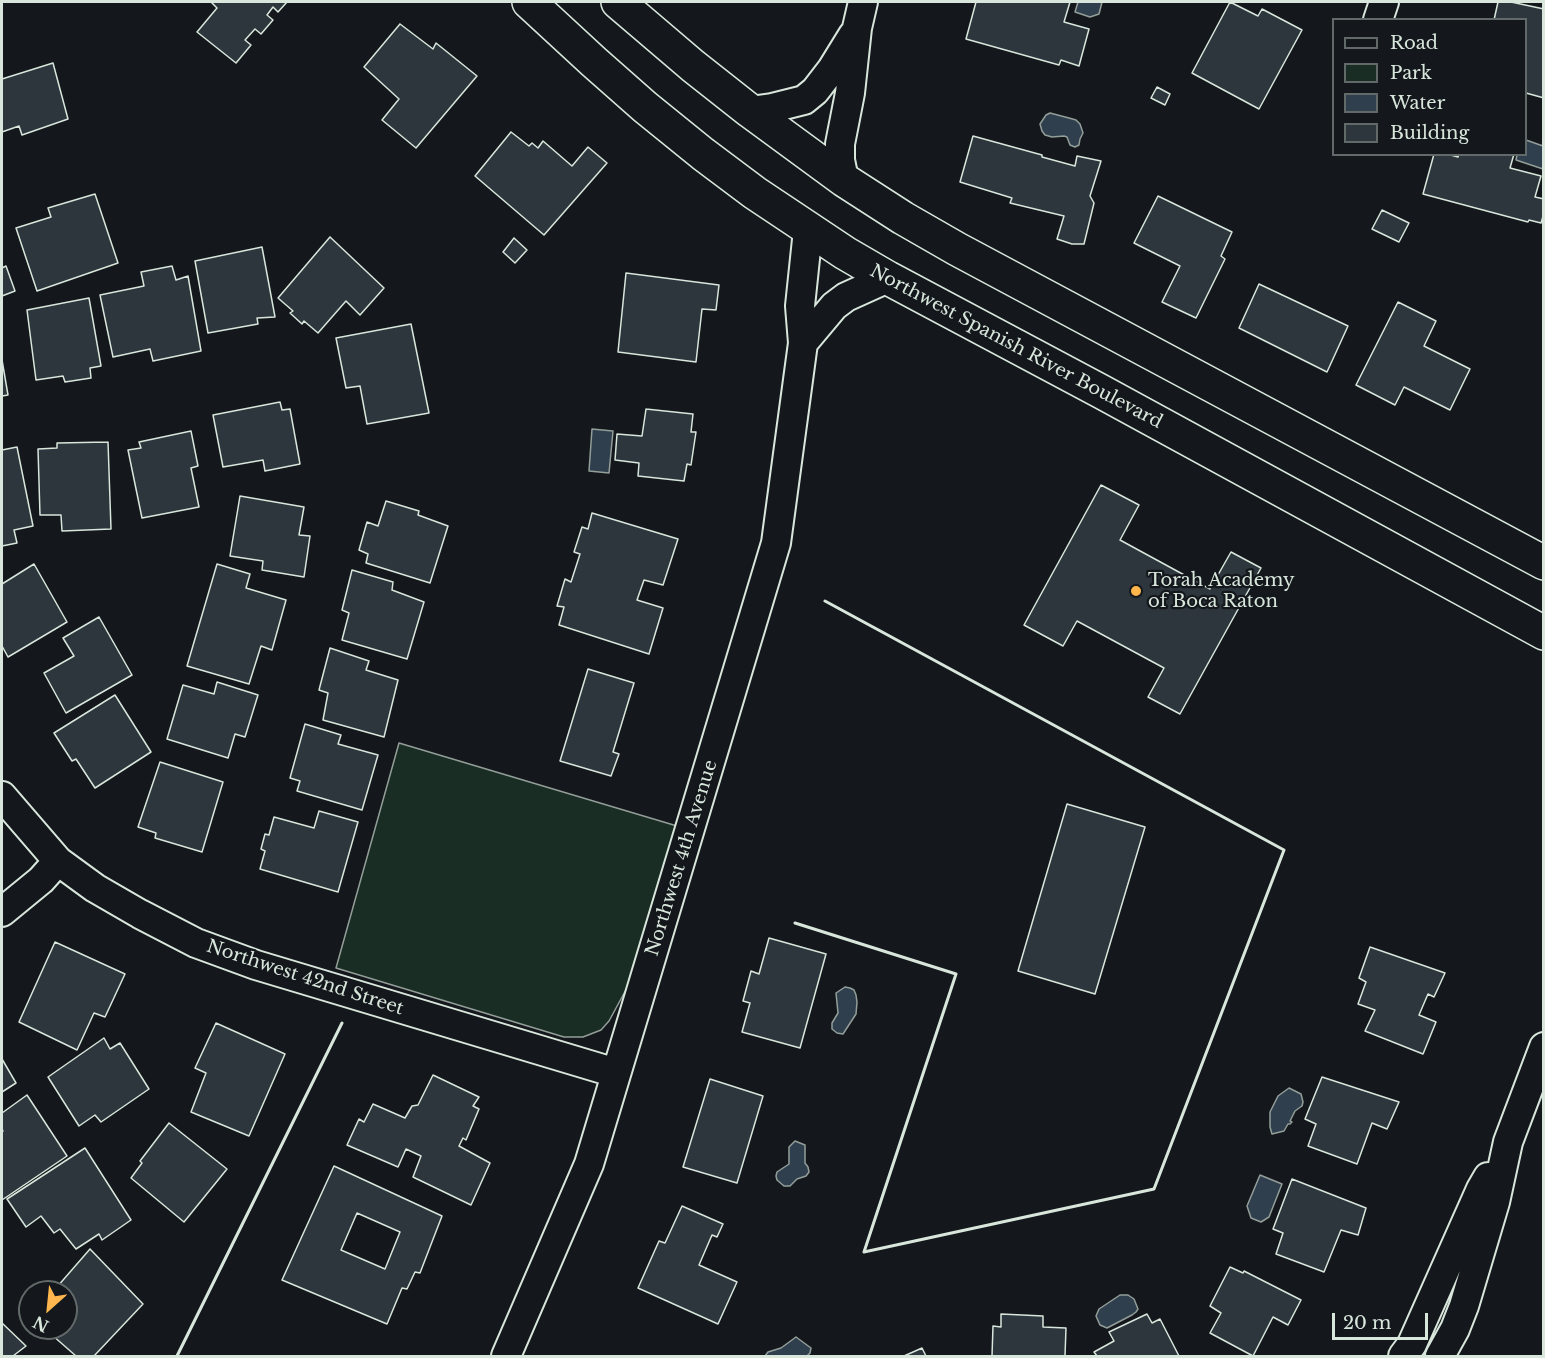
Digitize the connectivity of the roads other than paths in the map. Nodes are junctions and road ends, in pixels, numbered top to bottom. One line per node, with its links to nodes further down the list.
1 (529, 2): 8 (main road, Northwest Spanish River Boulevard)
2 (618, 2): 6 (main road)
3 (1384, 2): 5 (street)
4 (860, 15): 6 (street); 7 (street)
5 (1379, 18)
6 (750, 111): 7 (main road)
7 (844, 180): 11 (main road)
8 (808, 230): 9 (main road, Northwest Spanish River Boulevard); 10 (street, Northwest 4th Avenue)
9 (888, 278): 10 (street); 12 (main road, Northwest Spanish River Boulevard)
10 (803, 343): 17 (street, Northwest 4th Avenue)
11 (1544, 563)
12 (1544, 633)
13 (2, 796): 14 (street, Northwest 42nd Street)
14 (58, 861): 15 (street); 17 (street, Northwest 42nd Street)
15 (2, 912)
16 (1544, 1047): 18 (street)
17 (616, 1074): 19 (street, Northwest 4th Avenue)
18 (1508, 1142): 20 (street); 21 (street)
19 (506, 1356)
20 (1403, 1356)
21 (1440, 1356)

